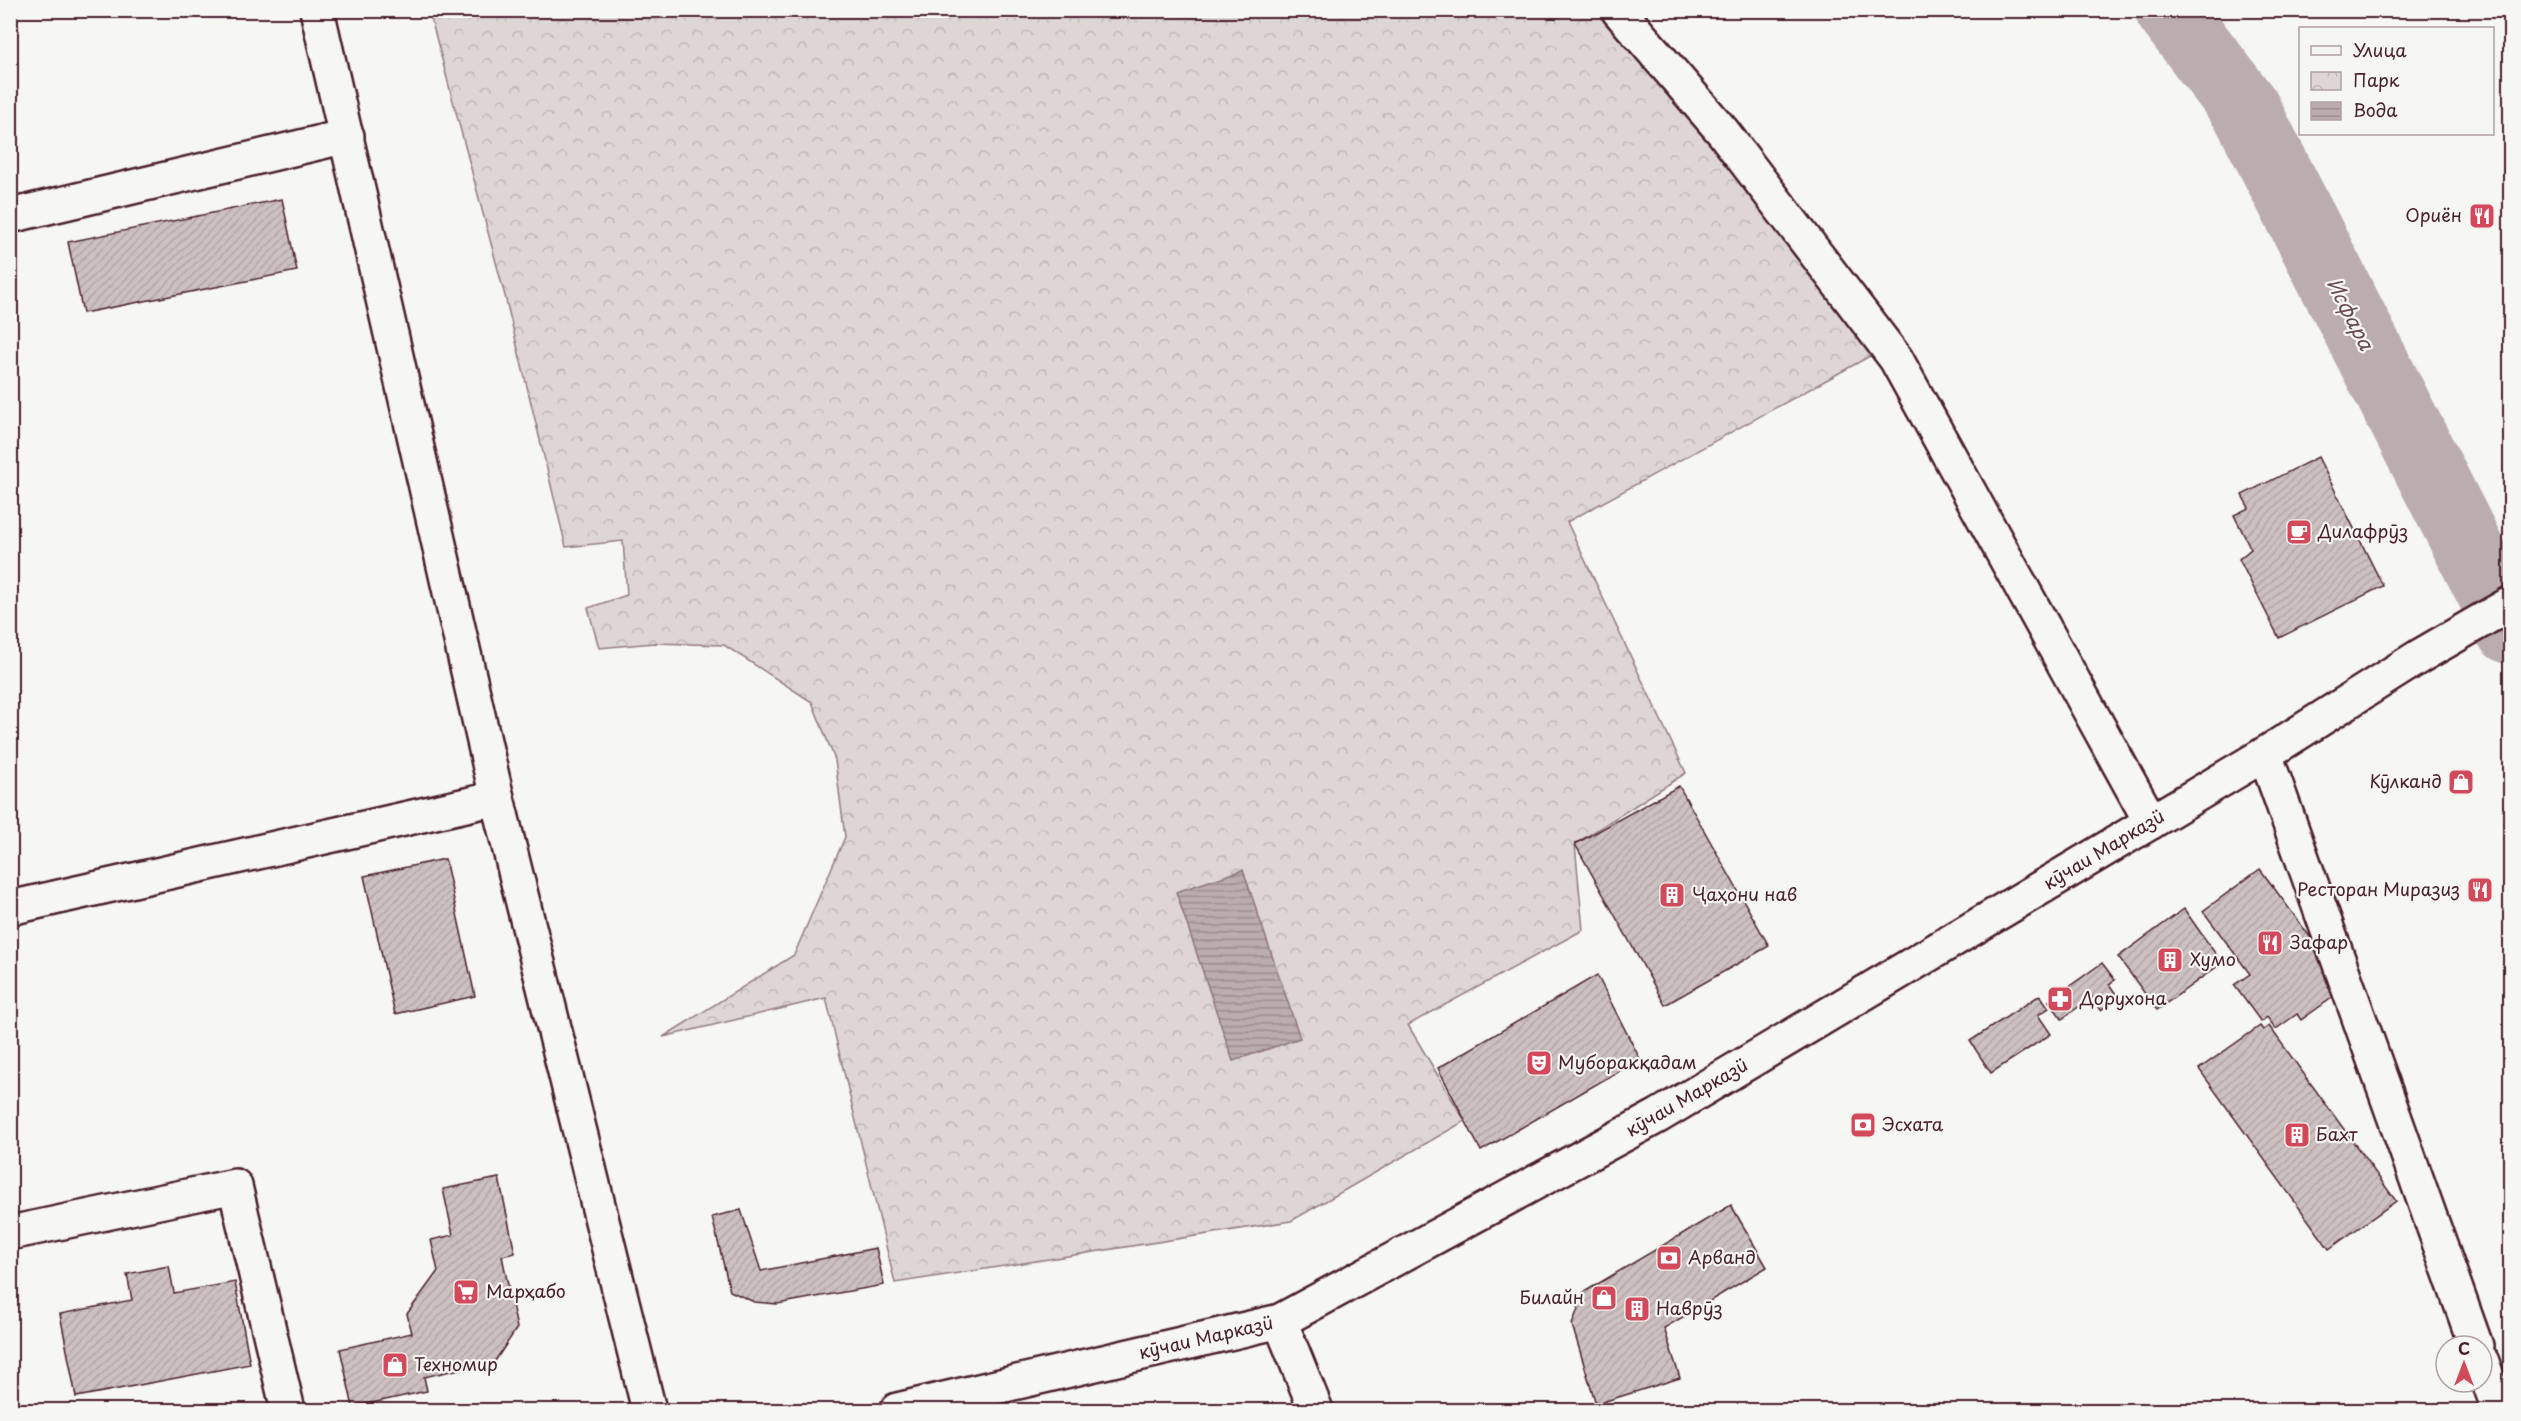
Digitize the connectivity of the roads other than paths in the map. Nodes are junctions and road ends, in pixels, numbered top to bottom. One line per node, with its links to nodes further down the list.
1 (317, 10): 3 (main road)
2 (1618, 10): 8 (main road)
3 (347, 136): 4 (main road); 7 (main road)
4 (10, 216)
5 (2511, 604): 6 (main road, кӯчаи Марказӣ)
6 (2265, 754): 8 (main road, кӯчаи Марказӣ); 12 (main road)
7 (497, 798): 9 (main road); 15 (main road)
8 (2151, 822): 11 (main road, кӯчаи Марказӣ)
9 (10, 908)
10 (10, 1233): 14 (main road)
11 (1280, 1321): 16 (main road, кӯчаи Марказӣ); 17 (main road)
12 (2472, 1334)
13 (2493, 1394): 18 (main road)
14 (288, 1410)
15 (649, 1410)
16 (897, 1410)
17 (1316, 1410)
18 (2499, 1410)

